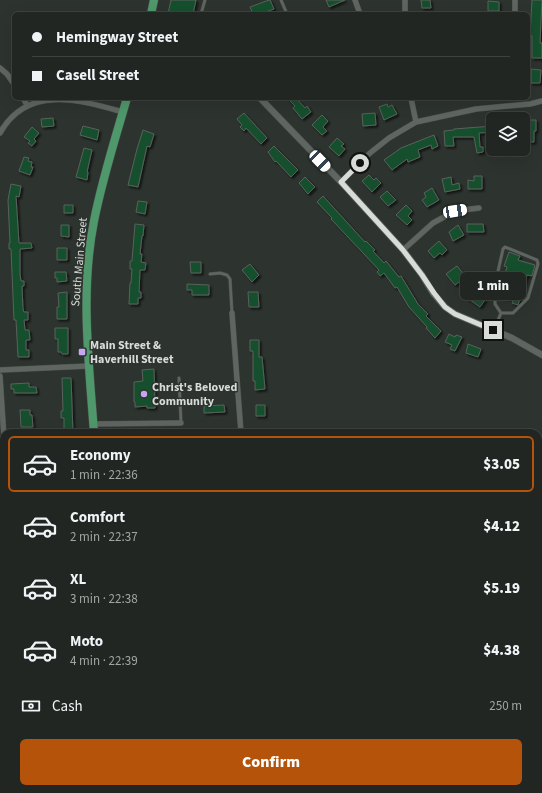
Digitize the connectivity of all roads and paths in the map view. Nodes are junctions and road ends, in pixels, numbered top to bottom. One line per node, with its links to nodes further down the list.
1 (154, 0): 7 (main road)
2 (205, 0): 8 (lane)
3 (282, 0): 9 (lane)
4 (355, 0): 10 (street)
5 (405, 0): 11 (street)
6 (515, 0): 12 (street)
7 (151, 12)
8 (202, 12)
9 (286, 12)
10 (359, 12)
11 (405, 12)
12 (515, 12)
13 (0, 68): 14 (street)
14 (12, 81)
15 (23, 100): 24 (street)
16 (51, 100): 24 (street)
17 (78, 100): 25 (street)
18 (126, 100): 25 (main road, South Main Street)
19 (262, 100): 28 (street)
20 (411, 100): 26 (street)
21 (515, 100): 23 (street)
22 (542, 102): 23 (street)
23 (514, 104): 26 (street)
24 (27, 105): 27 (street)
25 (123, 112): 36 (main road, South Main Street)
26 (416, 122): 28 (street)
27 (0, 133)
28 (341, 182): 30 (street)
29 (479, 208): 30 (street)
30 (403, 250): 34 (street)
31 (210, 274): 32 (lane)
32 (232, 313): 44 (street)
33 (501, 313): 33 (lane); 34 (lane)
34 (493, 330): 35 (street)
35 (542, 354)
36 (89, 366): 37 (street); 41 (main road, South Main Street)
37 (0, 370)
38 (0, 376): 42 (street)
39 (179, 378): 40 (lane)
40 (181, 423): 41 (street)
41 (93, 424): 43 (main road, South Main Street)
42 (3, 429)
43 (94, 429)
44 (241, 429)

